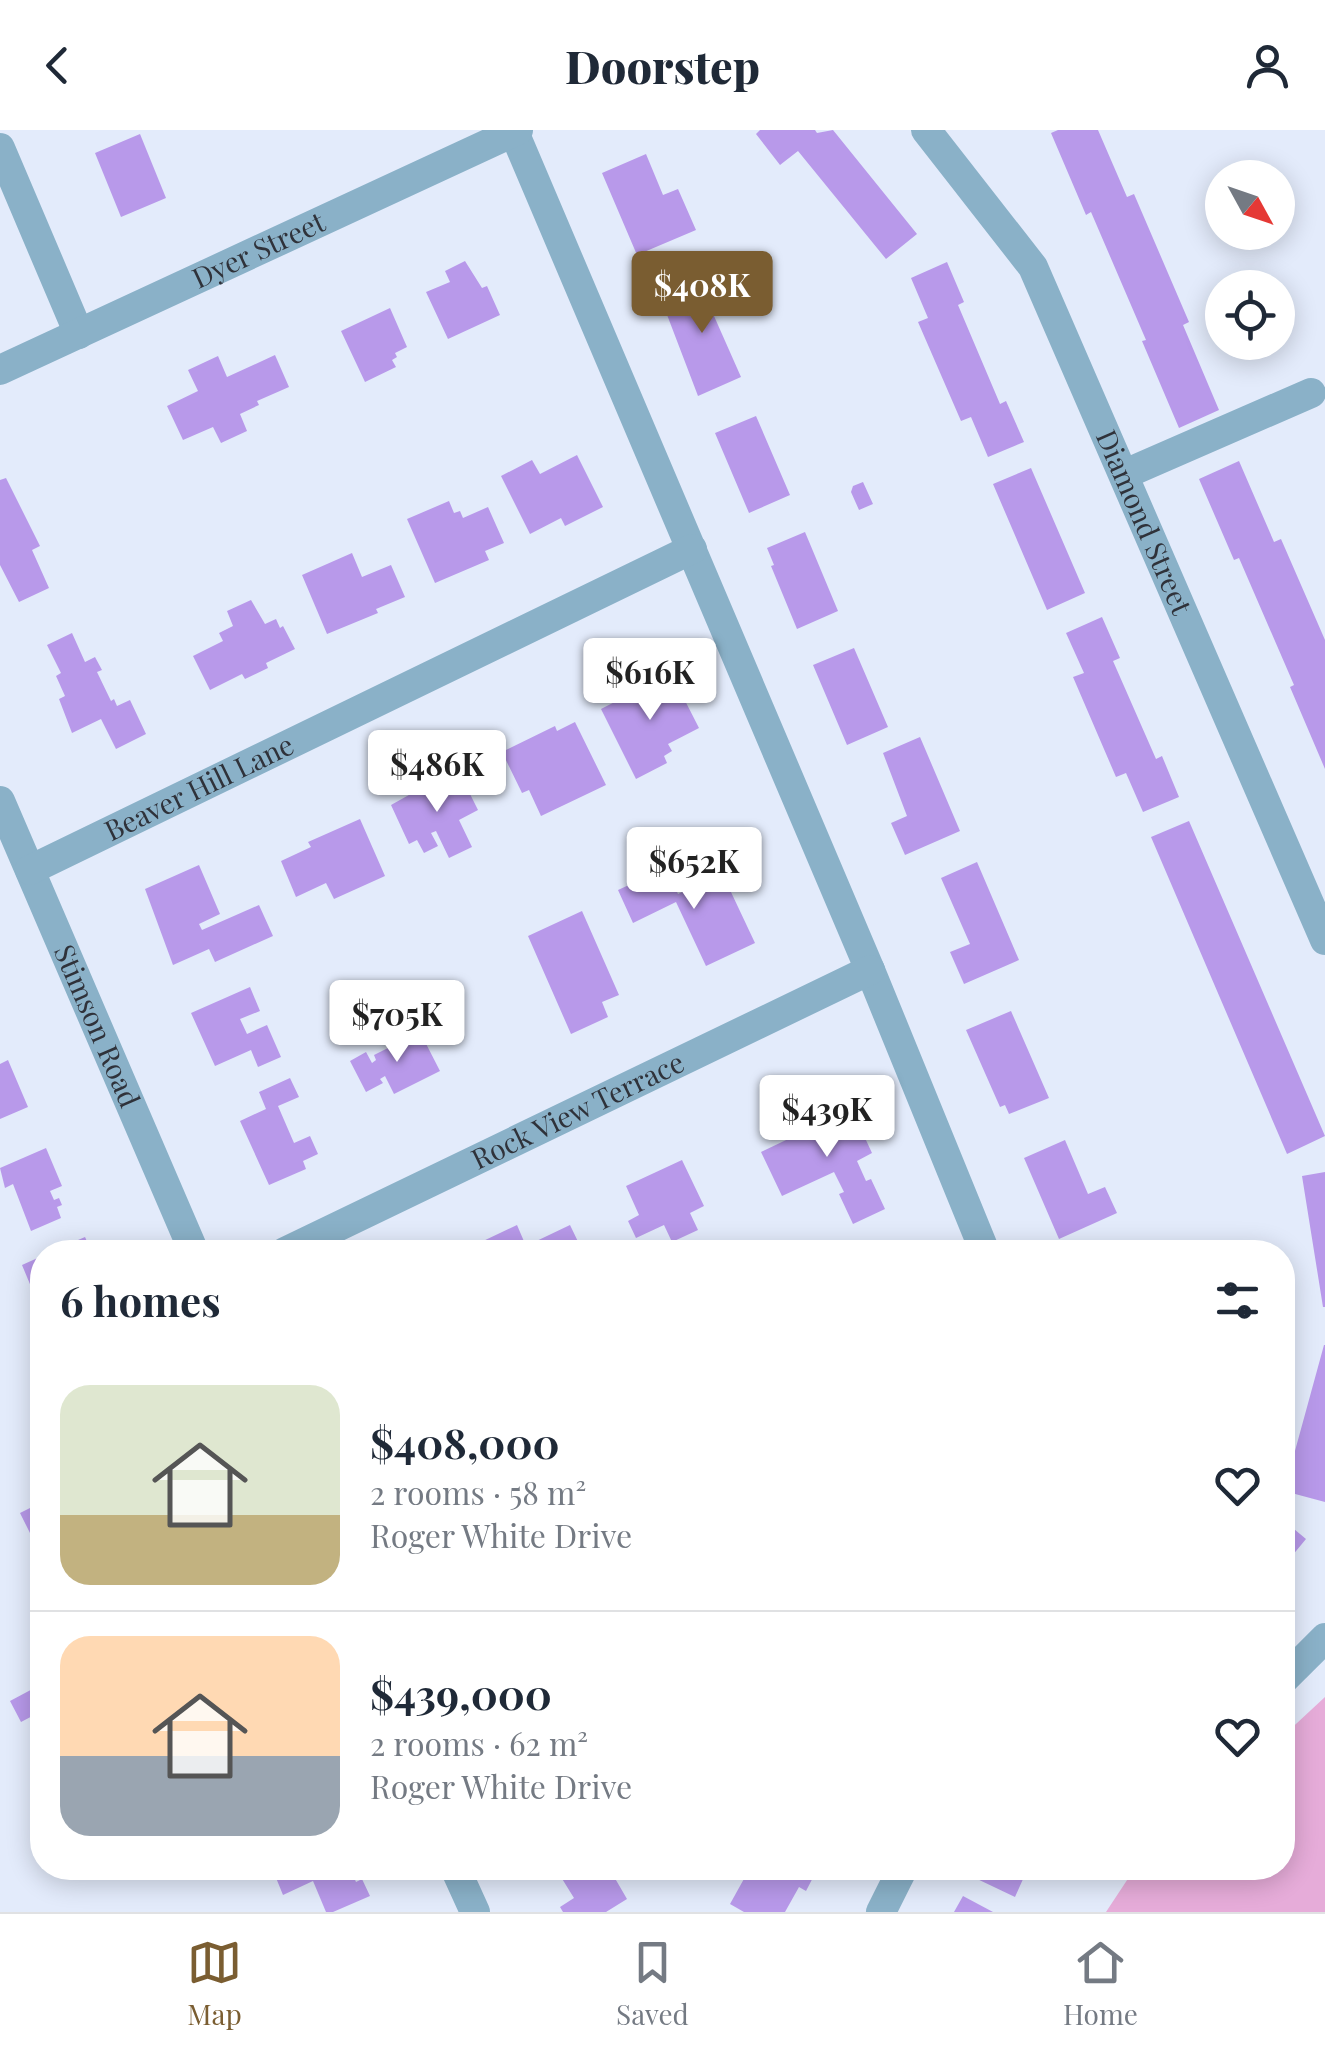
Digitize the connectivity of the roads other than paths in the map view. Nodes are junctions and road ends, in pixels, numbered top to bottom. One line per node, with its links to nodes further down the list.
1 (926, 130): 7 (street, Diamond Street)
2 (516, 131): 4 (street, Dyer Street); 8 (street)
3 (0, 148): 4 (street)
4 (79, 334): 5 (street, Dyer Street)
5 (0, 370)
6 (1311, 394): 7 (street)
7 (1126, 474): 11 (street, Diamond Street)
8 (692, 549): 10 (street, Beaver Hill Lane); 12 (street)
9 (0, 801): 10 (street, Stimson Road)
10 (30, 870): 13 (street, Stimson Road)
11 (1325, 940)
12 (870, 970): 14 (street, Rock View Terrace); 15 (street)
13 (189, 1240)
14 (310, 1240)
15 (980, 1240)
16 (1325, 1638): 17 (street)
17 (1295, 1668)
18 (460, 1880): 20 (street)
19 (898, 1880): 21 (street)
20 (475, 1912)
21 (881, 1912)

